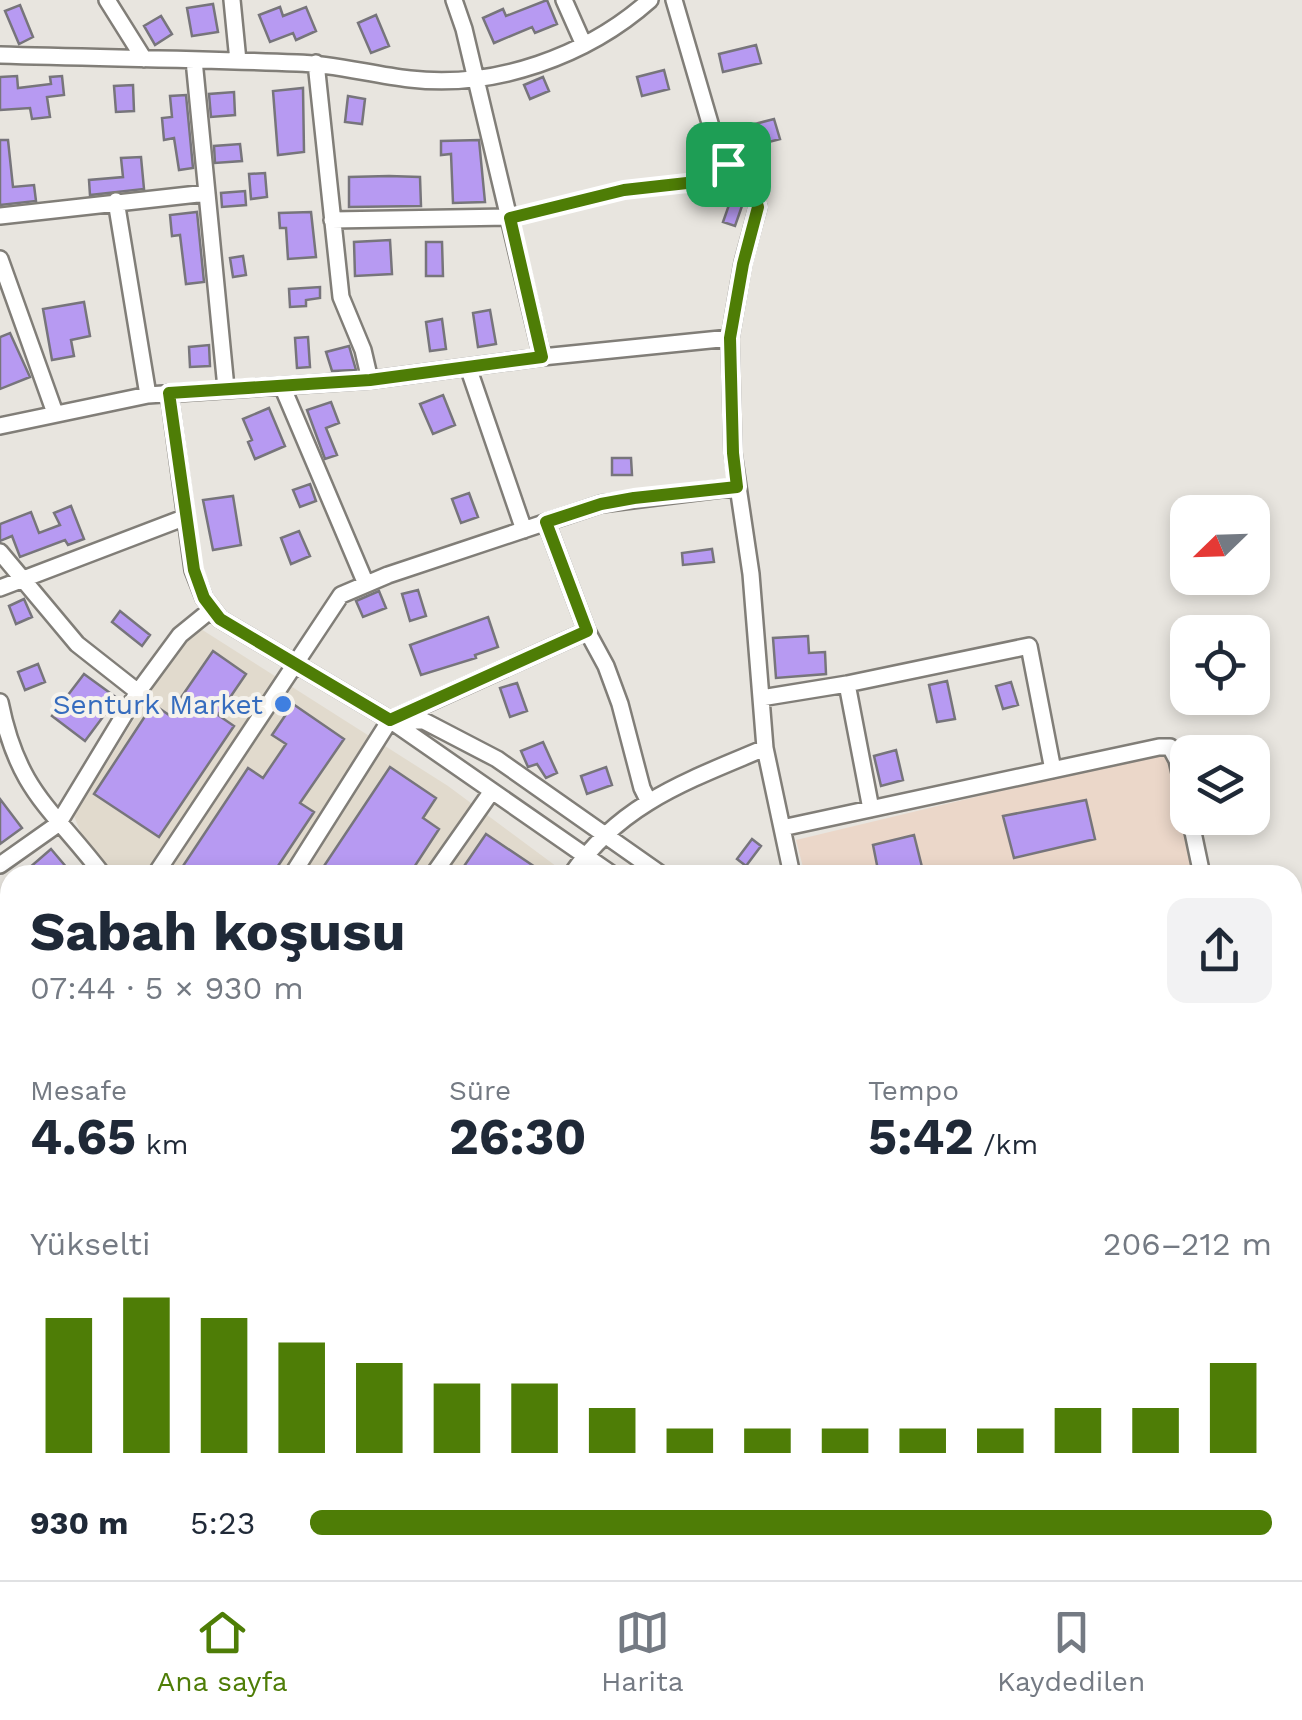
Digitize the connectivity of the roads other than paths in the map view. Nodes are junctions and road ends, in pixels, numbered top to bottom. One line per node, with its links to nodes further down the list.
1 (107, 0): 9 (street)
2 (232, 0): 11 (street)
3 (454, 0): 13 (street)
4 (564, 0): 7 (street)
5 (650, 0): 7 (street)
6 (674, 0): 20 (street)
7 (584, 45): 13 (street)
8 (0, 56): 9 (street)
9 (144, 59): 10 (street)
10 (194, 60): 11 (street); 14 (street)
11 (238, 60): 12 (street)
12 (316, 64): 13 (street); 18 (street)
13 (476, 78): 17 (street)
14 (207, 193): 15 (street); 25 (street)
15 (116, 201): 16 (street); 27 (street)
16 (0, 216)
17 (510, 218): 18 (street); 21 (street)
18 (332, 220): 23 (street)
19 (0, 259): 28 (street)
20 (730, 338): 21 (street); 30 (street)
21 (542, 357): 22 (street)
22 (468, 367): 23 (street); 33 (street)
23 (370, 380): 24 (street)
24 (282, 386): 25 (street); 36 (street)
25 (226, 388): 26 (street)
26 (169, 393): 27 (street); 31 (street)
27 (148, 395): 28 (street)
28 (56, 413): 29 (street)
29 (0, 426)
30 (737, 487): 32 (street); 43 (street)
31 (186, 517): 35 (street); 38 (street)
32 (546, 522): 33 (street); 39 (street)
33 (524, 530): 36 (street)
34 (0, 552): 35 (street)
35 (21, 580): 37 (street); 42 (street)
36 (366, 584): 40 (street)
37 (0, 588)
38 (212, 609): 40 (street); 42 (street)
39 (587, 631): 45 (street); 50 (street)
40 (295, 662): 45 (street); 59 (street)
41 (847, 684): 43 (street); 48 (street); 51 (street)
42 (138, 692): 52 (street)
43 (761, 698): 47 (street)
44 (0, 702): 52 (street)
45 (390, 720): 49 (street); 54 (street); 60 (street)
46 (1170, 747): 48 (street)
47 (765, 748): 50 (street); 53 (street)
48 (1054, 770): 51 (street)
49 (492, 791): 56 (street); 61 (street)
50 (648, 800): 54 (street)
51 (872, 809): 53 (street)
52 (58, 824): 57 (street); 58 (street)
53 (782, 828): 65 (street)
54 (604, 834): 56 (street); 64 (street)
55 (1194, 835): 66 (street)
56 (584, 856): 62 (street); 63 (street)
57 (0, 865)
58 (95, 865)
59 (162, 865)
60 (298, 865)
61 (439, 865)
62 (578, 865)
63 (598, 865)
64 (648, 865)
65 (790, 865)
66 (1200, 865)

